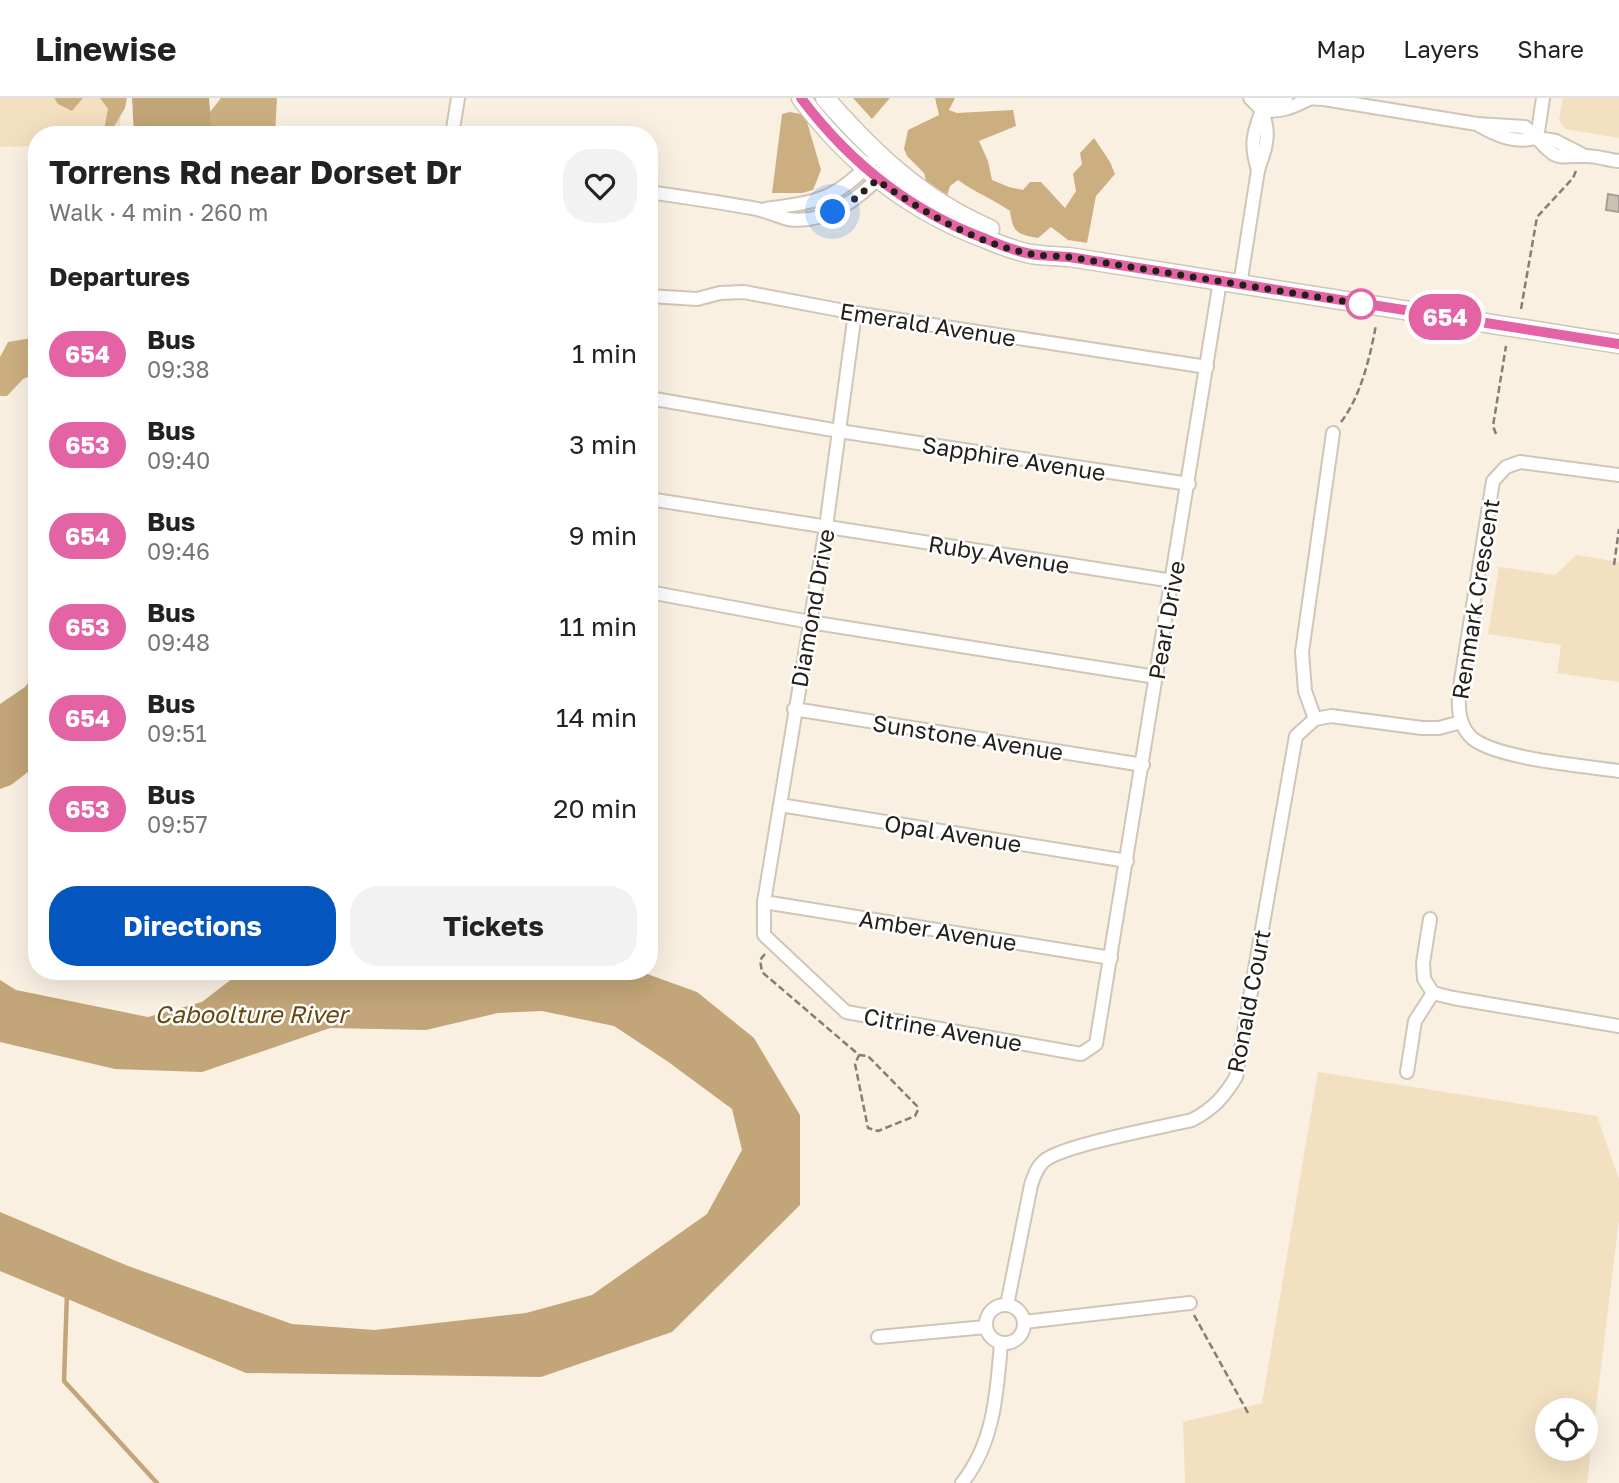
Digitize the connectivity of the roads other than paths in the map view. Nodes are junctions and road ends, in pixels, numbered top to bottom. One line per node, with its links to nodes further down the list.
1 (458, 98): 10 (street)
2 (801, 98): 14 (main road)
3 (825, 98): 12 (main road)
4 (1250, 98): 9 (street)
5 (1286, 98): 9 (street)
6 (1304, 98): 8 (street)
7 (1544, 98): 11 (street)
8 (1309, 99): 9 (street); 11 (street)
9 (1262, 104): 18 (street)
10 (453, 126)
11 (1537, 138): 13 (street)
12 (884, 161): 14 (street); 16 (main road)
13 (1619, 161)
14 (871, 174): 15 (street); 16 (main road)
15 (658, 193)
16 (1069, 257): 17 (main road)
17 (1220, 281): 18 (main road); 22 (street, Pearl Drive)
18 (1240, 285): 21 (main road)
19 (658, 297): 20 (street, Emerald Avenue)
20 (855, 313): 22 (street, Emerald Avenue); 24 (street, Diamond Drive)
21 (1619, 344)
22 (1207, 367): 27 (street, Pearl Drive)
23 (658, 400): 24 (street, Sapphire Avenue)
24 (839, 431): 27 (street, Sapphire Avenue); 29 (street, Diamond Drive)
25 (1333, 433): 35 (street)
26 (1619, 475): 36 (street, Renmark Crescent)
27 (1189, 484): 30 (street, Pearl Drive)
28 (658, 500): 29 (street, Ruby Avenue)
29 (826, 527): 30 (street, Ruby Avenue); 32 (street, Diamond Drive)
30 (1173, 581): 33 (street, Pearl Drive)
31 (658, 594): 32 (street)
32 (810, 622): 33 (street); 34 (street, Diamond Drive)
33 (1156, 677): 37 (street, Pearl Drive)
34 (794, 709): 37 (street, Sunstone Avenue); 39 (street, Diamond Drive)
35 (1315, 719): 36 (street); 48 (street, Ronald Court)
36 (1461, 722): 38 (street, Renmark Crescent)
37 (1143, 765): 40 (street, Pearl Drive)
38 (1619, 771)
39 (779, 805): 40 (street, Opal Avenue); 41 (street, Diamond Drive)
40 (1127, 861): 43 (street, Pearl Drive)
41 (764, 902): 43 (street, Amber Avenue); 43 (street, Citrine Avenue)
42 (1430, 919): 44 (street)
43 (1111, 958)
44 (1433, 993): 45 (street); 46 (street)
45 (1619, 1026)
46 (1407, 1072)
47 (1190, 1303): 49 (street)
48 (1007, 1304): 49 (street); 50 (street)
49 (1024, 1322): 52 (street)
50 (986, 1327): 51 (street); 52 (street)
51 (878, 1337)
52 (1001, 1343): 53 (street)
53 (962, 1483)

